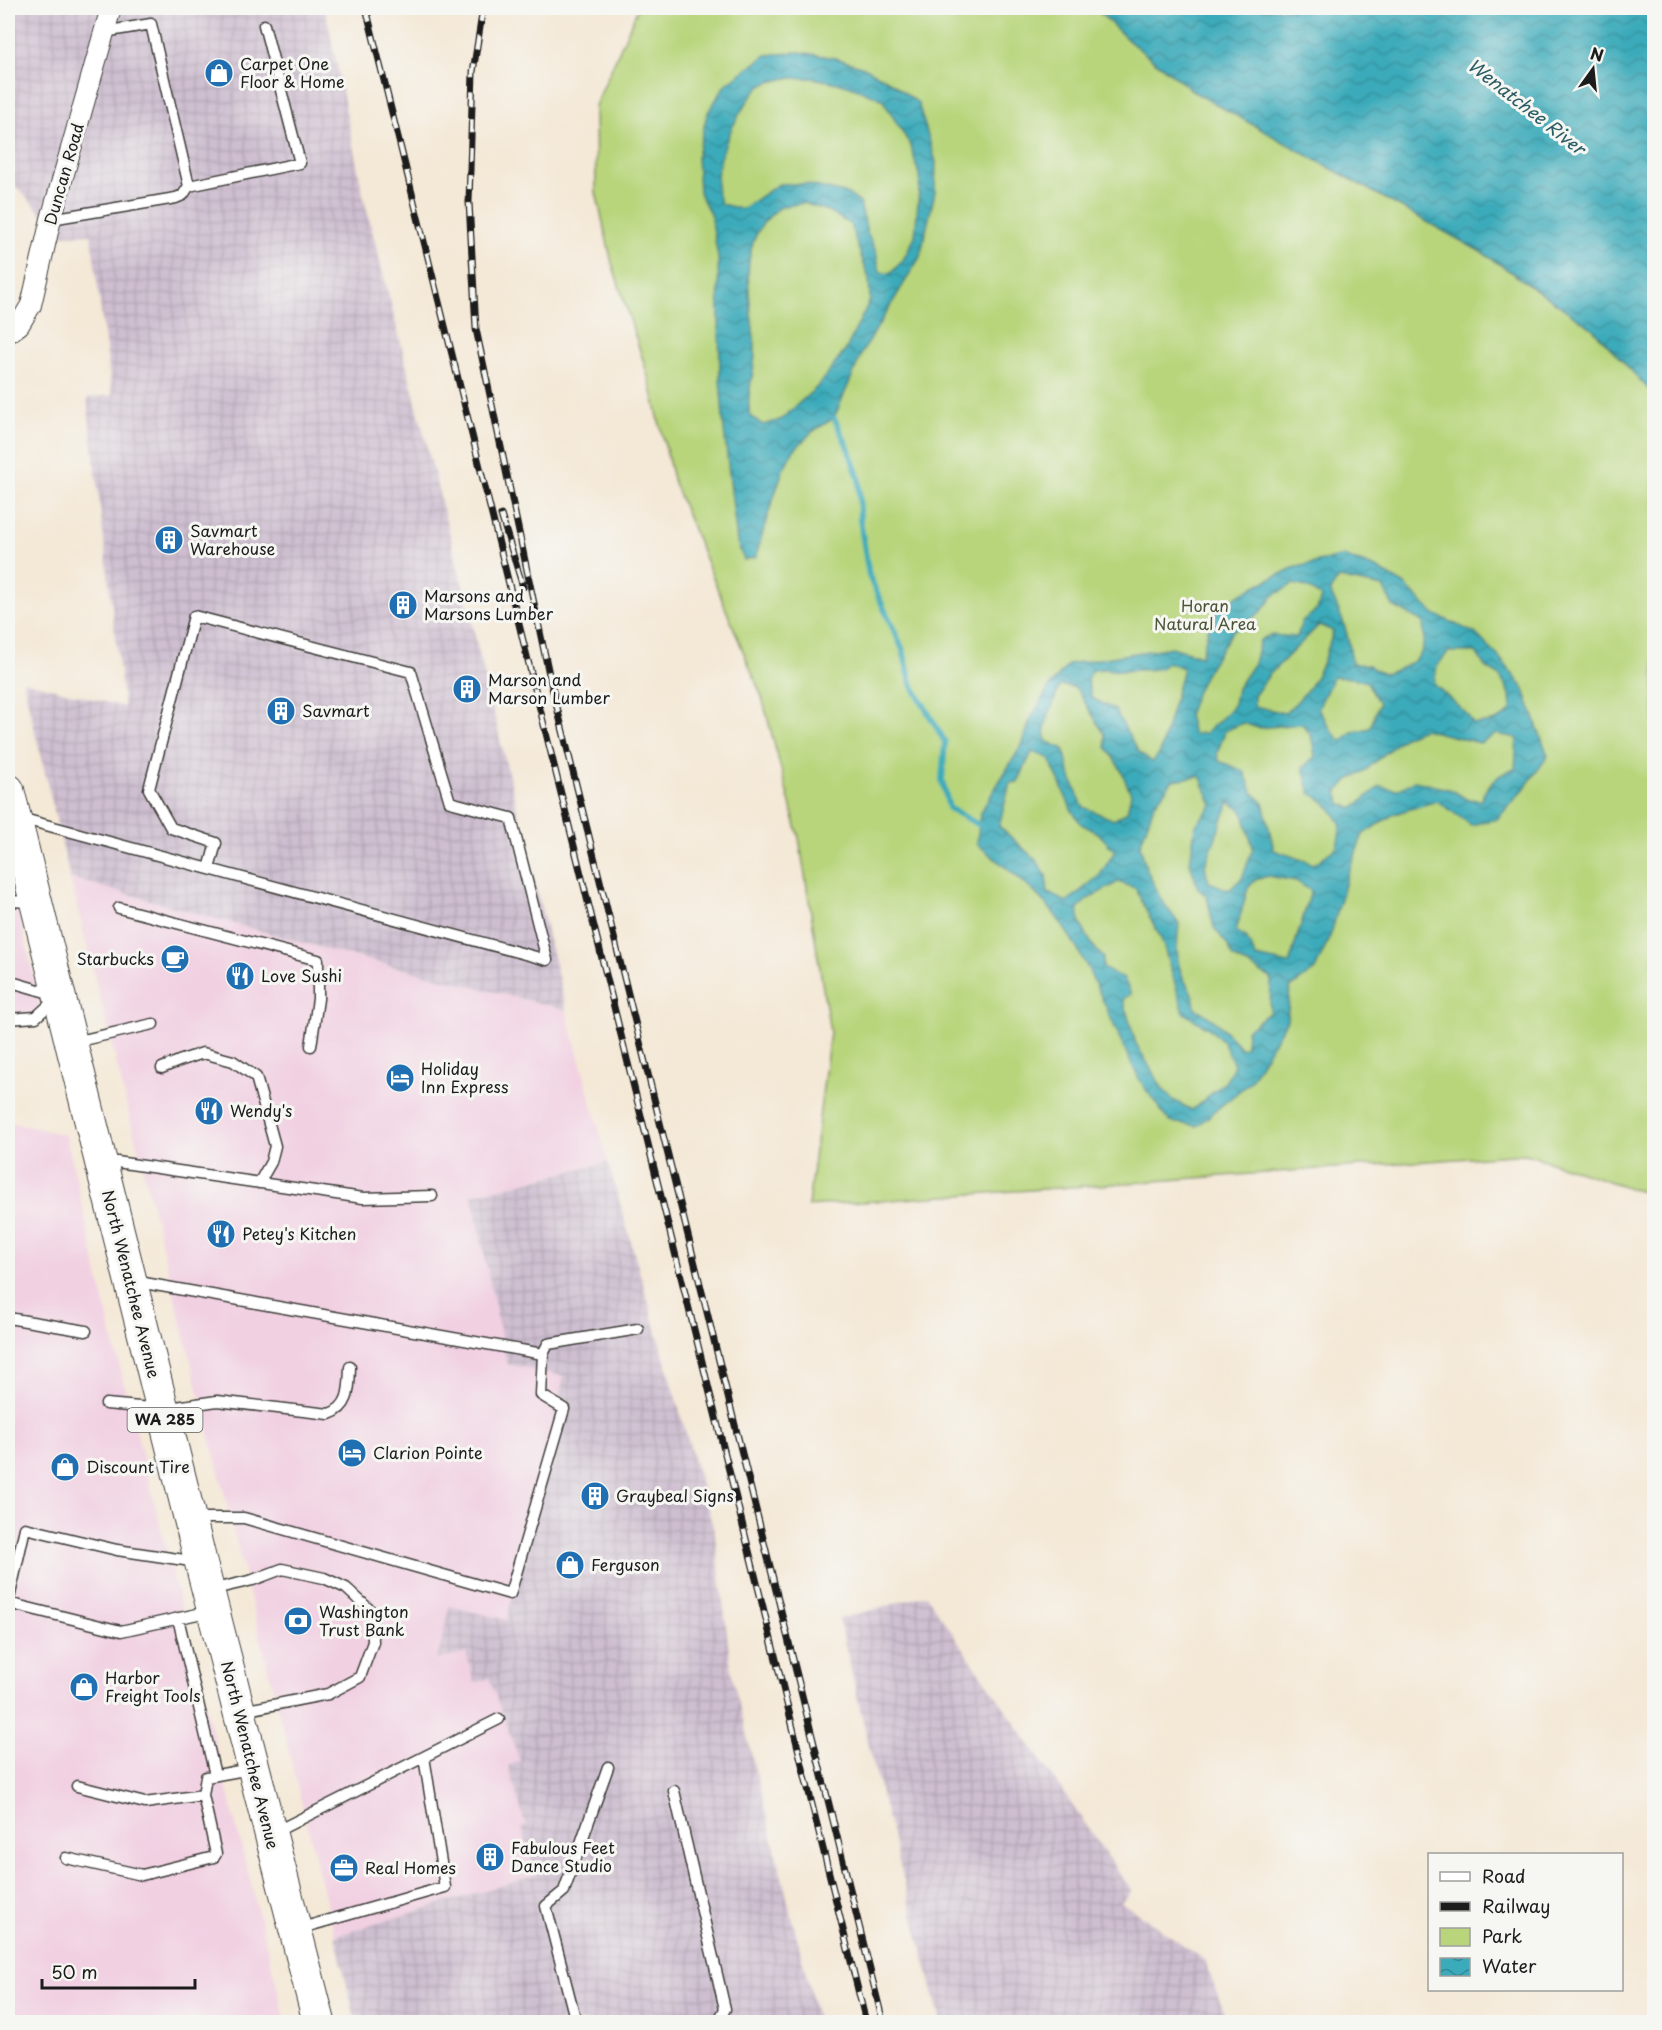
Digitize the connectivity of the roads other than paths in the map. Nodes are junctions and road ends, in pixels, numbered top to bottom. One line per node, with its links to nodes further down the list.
1 (111, 8): 3 (street, Duncan Road)
2 (264, 25): 4 (lane)
3 (104, 32): 4 (lane); 5 (street, Duncan Road)
4 (189, 186): 5 (lane)
5 (51, 219): 6 (street, Duncan Road)
6 (8, 333)
7 (11, 803): 8 (lane); 9 (main road, North Wenatchee Avenue / WA 285)
8 (209, 869): 8 (lane)
9 (21, 901): 12 (main road, North Wenatchee Avenue / WA 285)
10 (119, 908): 16 (lane)
11 (8, 981): 12 (lane)
12 (59, 996): 13 (lane); 15 (main road, North Wenatchee Avenue / WA 285)
13 (8, 1019)
14 (153, 1024): 15 (lane)
15 (71, 1043): 18 (main road, North Wenatchee Avenue / WA 285)
16 (311, 1046)
17 (162, 1068): 19 (lane)
18 (100, 1160): 19 (lane); 21 (main road, North Wenatchee Avenue / WA 285)
19 (259, 1183): 20 (lane)
20 (432, 1196)
21 (130, 1280): 25 (lane); 28 (main road, North Wenatchee Avenue / WA 285)
22 (8, 1318): 24 (lane)
23 (638, 1329): 25 (lane)
24 (86, 1331)
25 (543, 1354): 29 (lane)
26 (350, 1367): 28 (lane)
27 (106, 1404): 28 (lane)
28 (162, 1409): 29 (main road, North Wenatchee Avenue / WA 285)
29 (189, 1518): 30 (main road, North Wenatchee Avenue / WA 285)
30 (207, 1588): 31 (lane); 31 (lane); 32 (main road, North Wenatchee Avenue / WA 285); 32 (lane)
31 (178, 1618): 37 (lane)
32 (239, 1712): 36 (main road, North Wenatchee Avenue / WA 285)
33 (499, 1719): 34 (lane)
34 (424, 1757): 41 (lane); 43 (lane)
35 (608, 1767): 45 (lane)
36 (254, 1768): 37 (lane); 41 (main road, North Wenatchee Avenue / WA 285)
37 (215, 1775): 40 (lane)
38 (77, 1786): 40 (lane)
39 (674, 1791): 46 (lane)
40 (203, 1795): 42 (lane)
41 (271, 1834): 43 (main road, North Wenatchee Avenue / WA 285)
42 (66, 1858)
43 (295, 1929): 44 (main road, North Wenatchee Avenue / WA 285)
44 (318, 2022)
45 (576, 2022)
46 (718, 2022)

